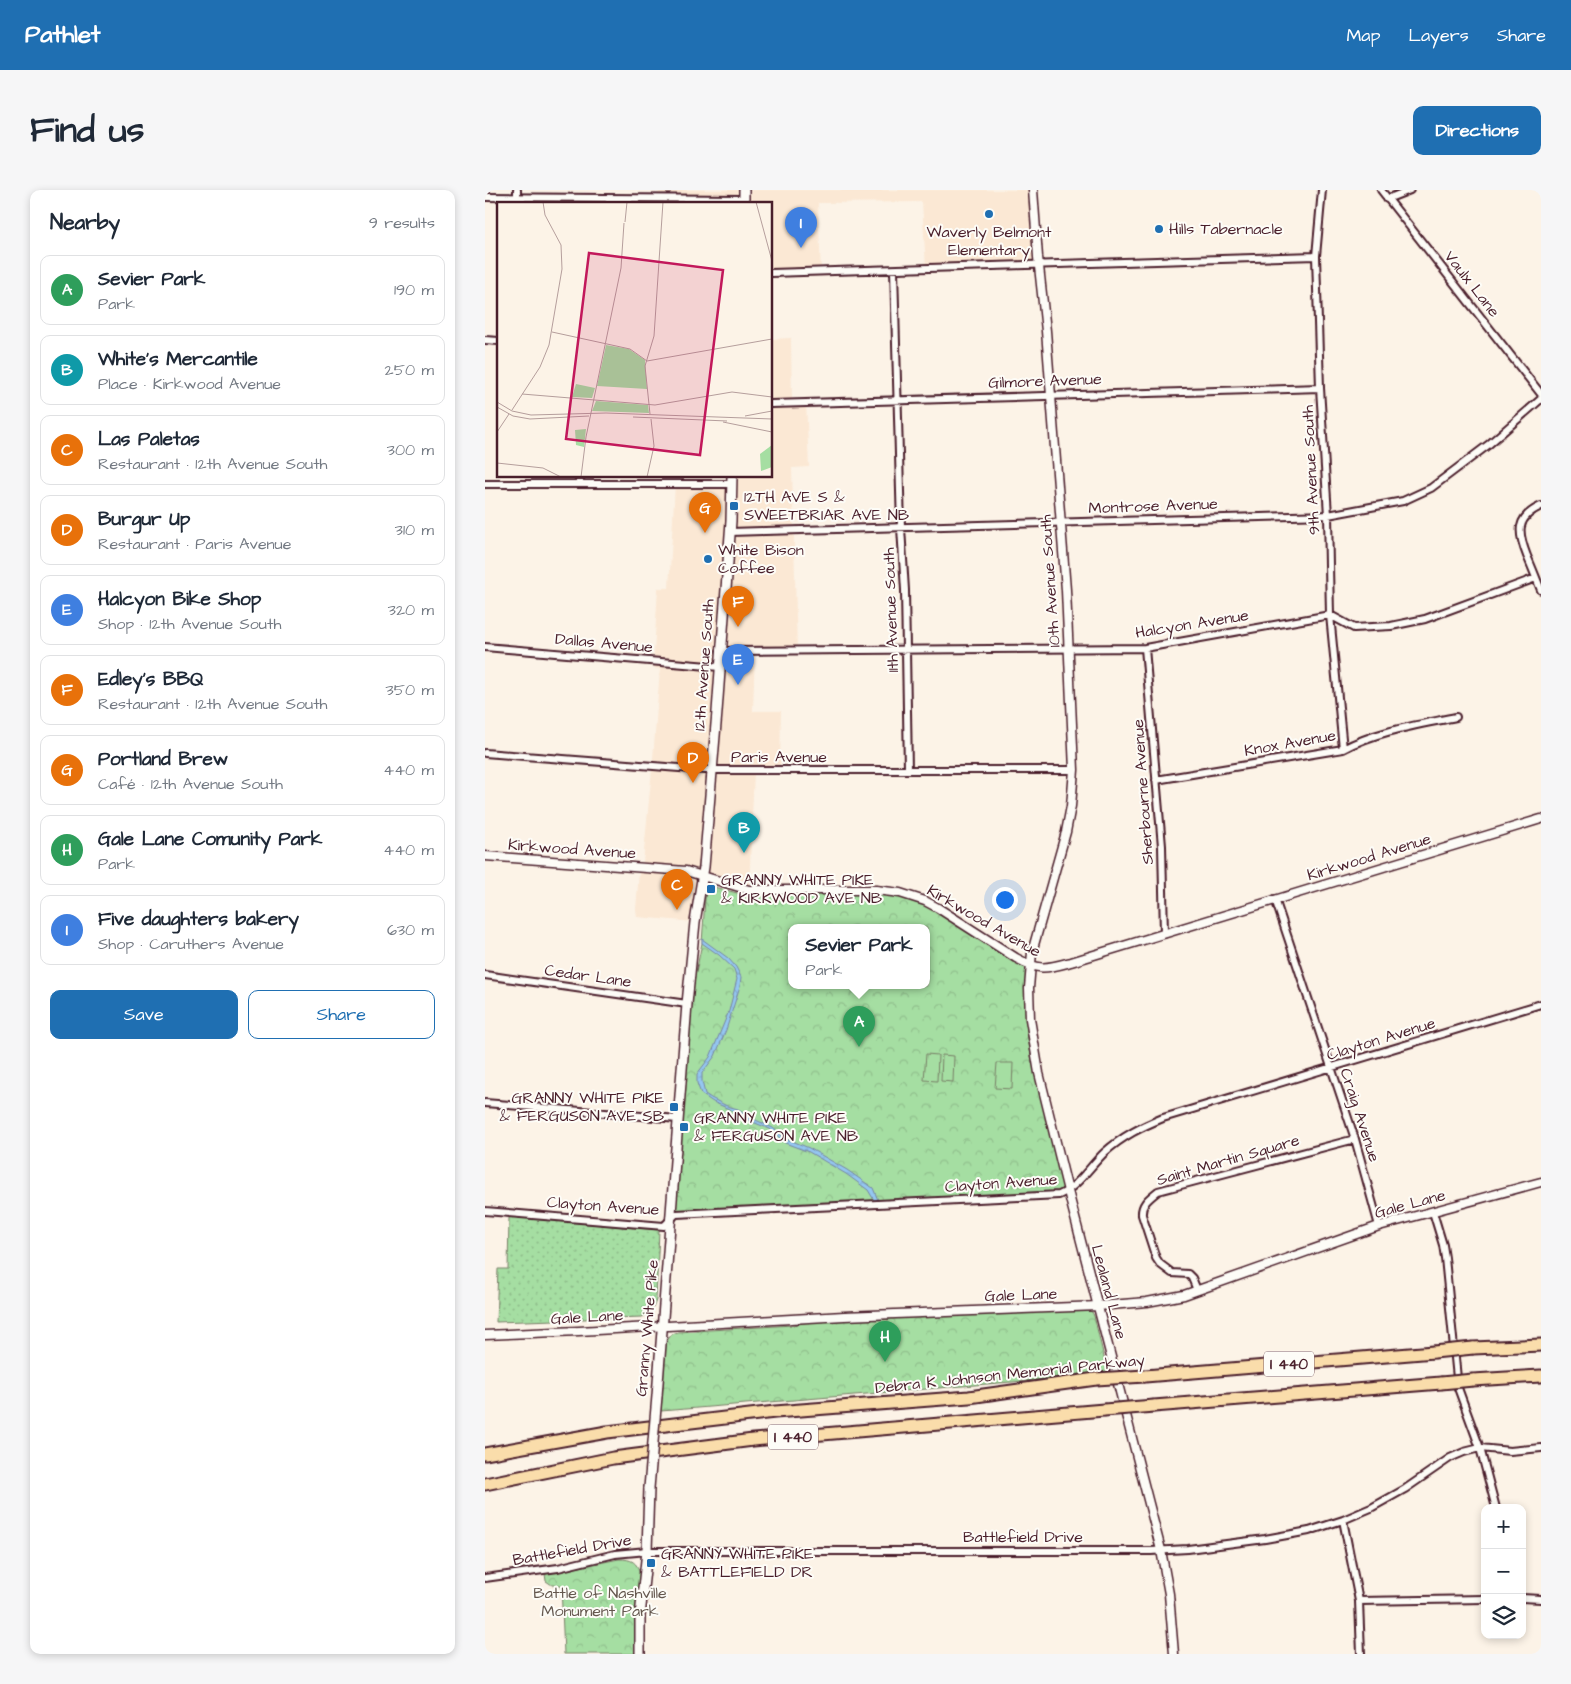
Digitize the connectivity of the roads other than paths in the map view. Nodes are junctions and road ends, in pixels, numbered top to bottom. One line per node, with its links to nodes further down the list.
1 (517, 190): 9 (street)
2 (1033, 190): 11 (street, 10th Avenue South)
3 (1322, 190): 10 (street, 9th Avenue South)
4 (1381, 190): 8 (street, Vaulx Lane)
5 (1410, 190): 8 (street)
6 (485, 197): 9 (street)
7 (744, 198): 9 (street)
8 (1387, 199): 15 (street, Vaulx Lane)
9 (517, 201)
10 (1316, 256): 11 (street); 14 (street, 9th Avenue South)
11 (1039, 264): 12 (street); 16 (street, 10th Avenue South)
12 (894, 270): 13 (street); 17 (street, 11th Avenue South)
13 (773, 273)
14 (1320, 388): 16 (street, Gilmore Avenue); 26 (street, 9th Avenue South)
15 (1541, 394)
16 (1051, 395): 17 (street, Gilmore Avenue); 27 (street, 10th Avenue South)
17 (898, 399): 19 (street, Gilmore Avenue); 28 (street, 11th Avenue South)
18 (1541, 399): 26 (street, Montrose Avenue)
19 (773, 404)
20 (655, 478): 24 (street)
21 (515, 480): 23 (street); 24 (street)
22 (732, 480): 24 (street); 29 (main road, 12th Avenue South)
23 (485, 484)
24 (655, 484)
25 (1541, 506): 30 (street)
26 (1328, 515): 27 (street, Montrose Avenue); 32 (street, 9th Avenue South)
27 (1060, 522): 28 (street, Montrose Avenue); 36 (street, 10th Avenue South)
28 (901, 528): 29 (street, Montrose Avenue); 35 (street, 11th Avenue South)
29 (729, 532): 37 (main road, 12th Avenue South)
30 (1536, 578): 31 (street); 32 (street)
31 (1541, 590)
32 (1329, 615): 34 (street, Halcyon Avenue); 40 (street, 9th Avenue South)
33 (485, 646): 38 (street, Dallas Avenue)
34 (1145, 648): 36 (street, Halcyon Avenue); 45 (street, Sherbourne Avenue)
35 (905, 650): 36 (street, Halcyon Avenue); 37 (street, Halcyon Avenue); 43 (street, 11th Avenue South)
36 (1068, 650): 44 (street, 10th Avenue South)
37 (721, 651): 38 (main road, 12th Avenue South)
38 (720, 667): 42 (main road, 12th Avenue South)
39 (1456, 717): 40 (street, Knox Avenue)
40 (1343, 749): 45 (street, Knox Avenue)
41 (485, 753): 42 (street, Paris Avenue)
42 (711, 770): 43 (street, Paris Avenue); 48 (main road, 12th Avenue South)
43 (908, 770): 44 (street, Paris Avenue)
44 (1074, 770): 51 (street, 10th Avenue South)
45 (1156, 780): 50 (street, Sherbourne Avenue)
46 (1541, 818): 49 (street, Kirkwood Avenue)
47 (485, 856): 48 (street, Kirkwood Avenue)
48 (702, 875): 51 (street, Kirkwood Avenue); 53 (main road, 12th Avenue South)
49 (1275, 900): 50 (street, Kirkwood Avenue); 55 (street, Craig Avenue)
50 (1164, 934): 51 (street, Kirkwood Avenue)
51 (1032, 966): 60 (street, Lealand Lane)
52 (485, 975): 53 (street, Cedar Lane)
53 (687, 1004): 57 (main road, Granny White Pike)
54 (1541, 1004): 55 (street, Clayton Avenue)
55 (1331, 1069): 58 (street, Craig Avenue); 60 (street, Clayton Avenue)
56 (485, 1103): 57 (street)
57 (678, 1119): 63 (main road, Granny White Pike)
58 (1355, 1139): 64 (street, Craig Avenue); 65 (street, Saint Martin Square)
59 (1541, 1182): 62 (street, Gale Lane)
60 (1068, 1191): 63 (street, Clayton Avenue); 66 (street, Lealand Lane)
61 (485, 1211): 63 (street, Clayton Avenue)
62 (1433, 1212): 64 (street, Gale Lane); 71 (street)
63 (671, 1219): 67 (main road, Granny White Pike)
64 (1379, 1226): 65 (street, Gale Lane)
65 (1197, 1290): 66 (street, Gale Lane)
66 (1098, 1306): 67 (street, Gale Lane); 77 (street, Lealand Lane)
67 (661, 1326): 68 (street, Gale Lane); 78 (main road, Granny White Pike, bridge)
68 (485, 1335)
69 (1541, 1345): 73 (highway, Debra K Johnson Memorial Parkway / I 440, bridge)
70 (1541, 1377): 74 (highway, I 440, bridge)
71 (1480, 1448): 72 (street, Battlefield Drive); 75 (street); 76 (street, Battlefield Drive)
72 (1541, 1448)
73 (485, 1454)
74 (485, 1484)
75 (1495, 1504)
76 (1343, 1520): 77 (street, Battlefield Drive); 83 (street)
77 (1161, 1550): 78 (street, Battlefield Drive); 85 (street, Lealand Lane)
78 (647, 1551): 79 (street, Battlefield Drive); 84 (main road, Granny White Pike)
79 (485, 1578)
80 (1526, 1598): 82 (street)
81 (1481, 1599): 83 (street)
82 (1541, 1599)
83 (1359, 1601): 86 (street)
84 (640, 1654)
85 (1174, 1654)
86 (1361, 1654)

